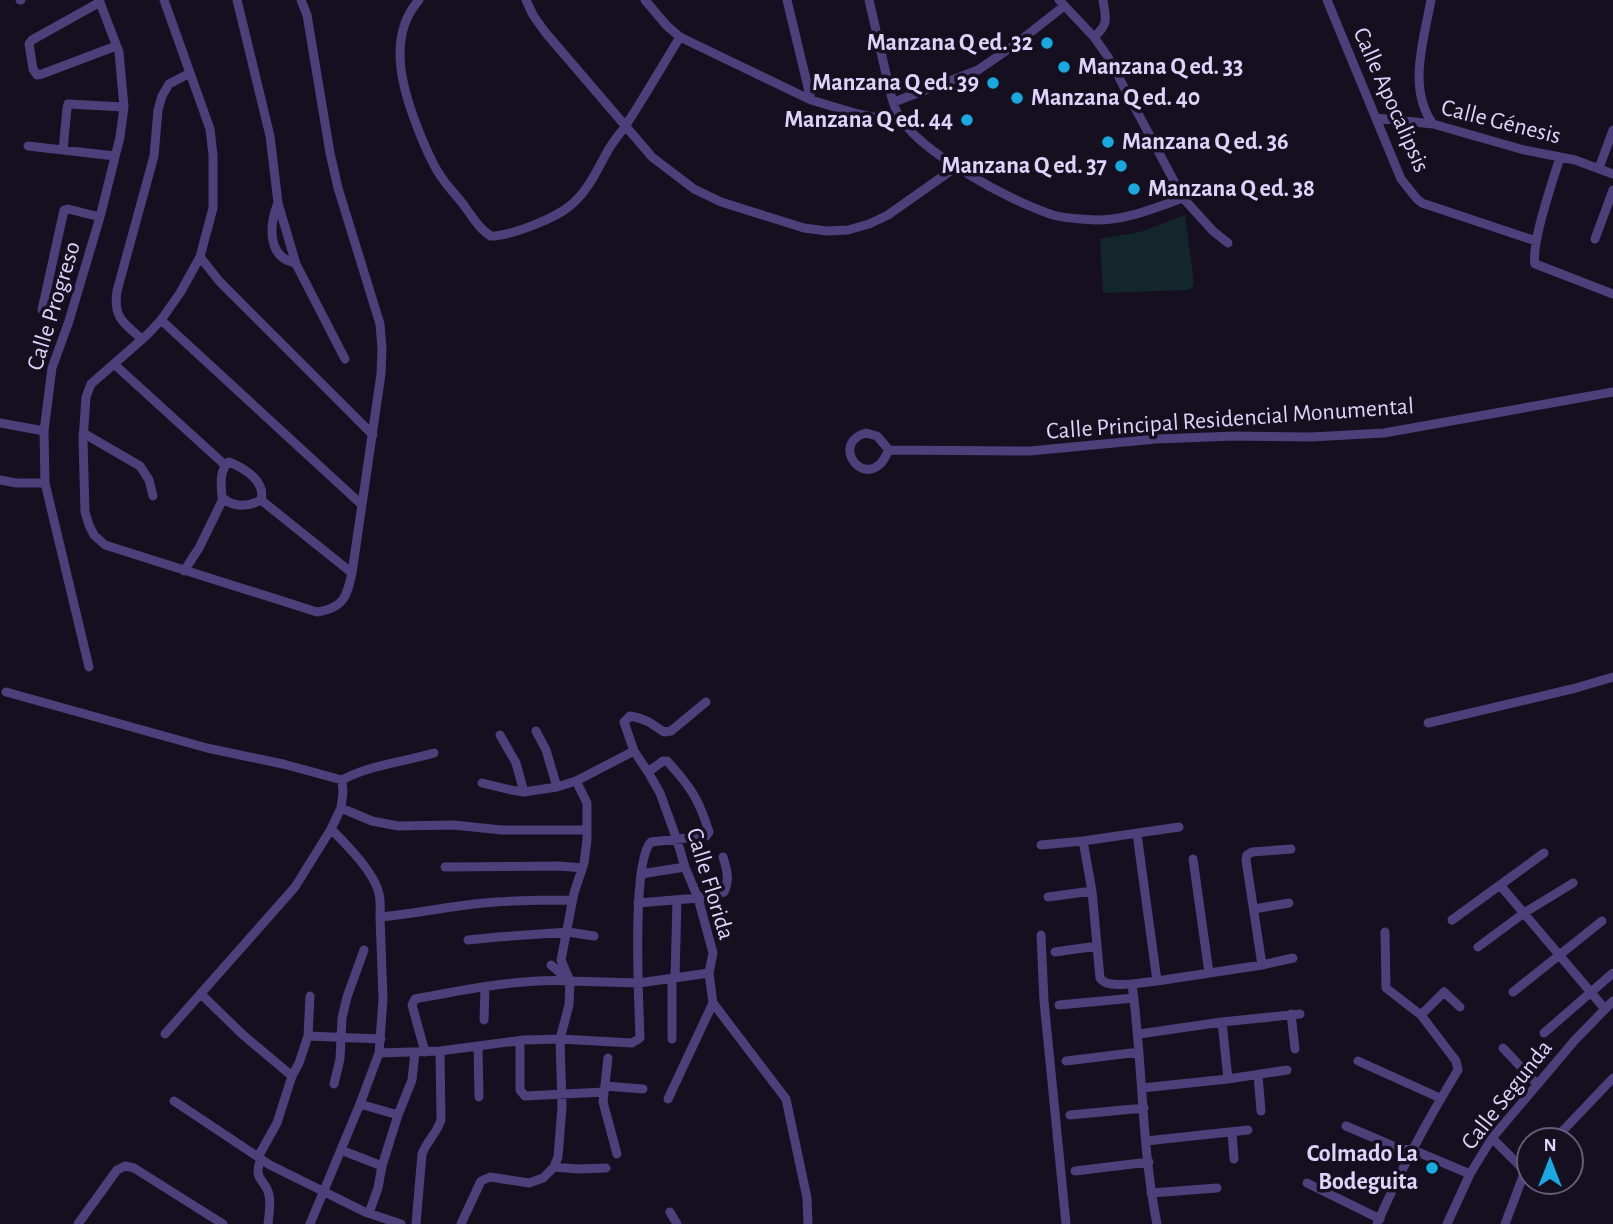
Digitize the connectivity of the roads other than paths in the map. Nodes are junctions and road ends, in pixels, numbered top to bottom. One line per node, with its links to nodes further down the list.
1 (164, 0): 17 (street)
2 (237, 0): 35 (street)
3 (301, 0): 52 (street)
4 (419, 0): 24 (street)
5 (526, 0): 24 (street)
6 (645, 0): 14 (street)
7 (787, 0): 18 (street)
8 (869, 0): 19 (street)
9 (1103, 0): 15 (street)
10 (1327, 0): 22 (street, Calle Apocalipsis)
11 (1431, 0): 23 (street)
12 (100, 1): 16 (street, Calle Progreso); 16 (street)
13 (1062, 3): 15 (street); 19 (street)
14 (680, 37): 18 (street); 24 (street)
15 (1094, 37): 34 (street)
16 (116, 46): 20 (street, Calle Progreso)
17 (190, 73): 40 (street); 45 (street)
18 (811, 100): 21 (street)
19 (894, 102): 21 (street)
20 (124, 107): 27 (street); 28 (street, Calle Progreso)
21 (897, 114): 30 (street)
22 (1376, 118): 23 (street, Calle Génesis); 38 (street, Calle Apocalipsis)
23 (1433, 124): 29 (street, Calle Génesis)
24 (625, 126): 30 (street)
25 (1613, 130): 31 (street)
26 (28, 146): 27 (street)
27 (63, 150): 28 (street)
28 (115, 156): 36 (street, Calle Progreso)
29 (1560, 157): 31 (street, Calle Génesis); 38 (street)
30 (956, 167): 34 (street)
31 (1599, 168): 32 (street, Calle Génesis)
32 (1613, 174)
33 (1613, 190): 37 (street)
34 (1183, 198): 39 (street)
35 (278, 203): 41 (street); 41 (street)
36 (100, 217): 43 (street); 50 (street, Calle Progreso)
37 (1595, 239)
38 (1536, 241): 42 (street)
39 (1228, 243)
40 (200, 257): 44 (street); 52 (street)
41 (295, 263): 46 (street)
42 (1613, 294)
43 (42, 310)
44 (161, 320): 45 (street); 60 (street)
45 (142, 339): 47 (street)
46 (345, 359)
47 (114, 364): 51 (street); 54 (street)
48 (1613, 392): 53 (street, Calle Principal Residencial Monumental)
49 (0, 423): 50 (street)
50 (44, 431): 56 (street, Calle Progreso)
51 (83, 433): 57 (street); 61 (street)
52 (373, 435): 60 (street)
53 (889, 450): 53 (street)
54 (225, 465): 58 (street); 59 (street)
55 (0, 480): 56 (street)
56 (45, 483): 63 (street, Calle Progreso)
57 (153, 496)
58 (223, 499): 59 (street); 61 (street)
59 (261, 500): 62 (street)
60 (362, 505): 62 (street)
61 (184, 571): 62 (street)
62 (352, 573)
63 (89, 667)
64 (1613, 677): 67 (street)
65 (6, 692): 73 (street)
66 (706, 702): 70 (street, Calle Florida)
67 (1428, 723)
68 (536, 730): 76 (street)
69 (500, 735): 77 (street)
70 (635, 751): 72 (street, Calle Florida); 74 (street)
71 (434, 752): 73 (street)
72 (648, 772): 83 (street, Calle Florida); 83 (street)
73 (342, 780): 78 (street)
74 (576, 781): 76 (street); 81 (street)
75 (482, 783): 77 (street)
76 (557, 787): 77 (street)
77 (524, 792)
78 (341, 808): 80 (street); 81 (street)
79 (1179, 827): 82 (street)
80 (331, 829): 105 (street); 132 (street)
81 (587, 830): 92 (street)
82 (1137, 834): 84 (street); 126 (street)
83 (677, 840): 91 (street, Calle Florida); 93 (street)
84 (1083, 841): 85 (street); 96 (street)
85 (1041, 845)
86 (1291, 849): 103 (street)
87 (1544, 853): 95 (street)
88 (723, 857): 98 (street)
89 (1193, 859): 122 (street)
90 (444, 867): 92 (street)
91 (685, 867): 93 (street); 98 (street, Calle Florida)
92 (582, 868): 99 (street)
93 (641, 874): 101 (street)
94 (1573, 883): 104 (street)
95 (1500, 885): 104 (street); 106 (street)
96 (1092, 891): 97 (street); 113 (street)
97 (1048, 897)
98 (698, 898): 100 (street); 121 (street, Calle Florida)
99 (573, 900): 105 (street); 108 (street)
100 (677, 900): 101 (street); 124 (street)
101 (638, 903): 127 (street)
102 (1289, 904): 103 (street)
103 (1254, 909): 120 (street)
104 (1524, 914): 114 (street); 117 (street)
105 (380, 918): 150 (street)
106 (1452, 920)
107 (1602, 921): 117 (street)
108 (568, 932): 111 (street); 112 (street); 125 (street)
109 (1385, 932): 140 (street)
110 (1041, 935): 217 (street)
111 (594, 936)
112 (468, 940)
113 (1097, 946): 116 (street); 128 (street)
114 (1478, 947)
115 (364, 950): 147 (street)
116 (1055, 952)
117 (1560, 956): 130 (street); 131 (street)
118 (1293, 958): 120 (street)
119 (551, 965): 125 (street)
120 (1262, 965): 122 (street)
121 (709, 973): 124 (street); 136 (street, Calle Florida)
122 (1209, 973): 126 (street)
123 (1613, 973): 131 (street)
124 (673, 978): 127 (street); 149 (street)
125 (570, 981): 127 (street); 129 (street); 148 (street)
126 (1157, 981): 128 (street)
127 (639, 982): 148 (street)
128 (1132, 984): 134 (street)
129 (485, 988): 141 (street); 156 (street)
130 (1513, 992)
131 (1590, 992): 139 (street); 143 (street)
132 (201, 994): 144 (street); 164 (street)
133 (310, 996): 146 (street)
134 (1134, 998): 137 (street); 145 (street)
135 (1613, 1001): 139 (street, Calle Segunda)
136 (713, 1003): 174 (street); 216 (street, Calle Florida)
137 (1059, 1006)
138 (1460, 1007): 140 (street)
139 (1605, 1009): 168 (street, Calle Segunda)
140 (1421, 1015): 175 (street)
141 (484, 1020)
142 (1222, 1022): 145 (street); 154 (street); 166 (street)
143 (1544, 1033)
144 (165, 1034)
145 (1139, 1034): 157 (street)
146 (308, 1036): 147 (street); 164 (street)
147 (342, 1038): 150 (street); 167 (street)
148 (560, 1039): 151 (street); 172 (street)
149 (672, 1039)
150 (381, 1040): 158 (street)
151 (520, 1041): 152 (street); 172 (street)
152 (478, 1046): 155 (street); 173 (street)
153 (1503, 1048): 168 (street)
154 (1295, 1049)
155 (440, 1051): 156 (street); 213 (street)
156 (420, 1052): 158 (street); 180 (street)
157 (1139, 1052): 160 (street); 170 (street)
158 (379, 1053): 177 (street)
159 (608, 1058): 171 (street)
160 (1066, 1061)
161 (1358, 1061): 175 (street)
162 (1287, 1070): 163 (street)
163 (1258, 1074): 166 (street); 179 (street)
164 (292, 1076): 191 (street)
165 (1613, 1078): 183 (street)
166 (1228, 1079): 170 (street)
167 (334, 1084)
168 (1537, 1084): 186 (street, Calle Segunda)
169 (643, 1088): 171 (street)
170 (1142, 1088): 178 (street)
171 (604, 1089): 172 (street); 190 (street)
172 (561, 1095): 196 (street)
173 (479, 1097)
174 (668, 1098)
175 (1440, 1098): 189 (street)
176 (174, 1101): 191 (street)
177 (360, 1104): 180 (street); 188 (street)
178 (1144, 1108): 181 (street); 187 (street)
179 (1261, 1111)
180 (398, 1115): 195 (street)
181 (1070, 1115)
182 (1346, 1126): 189 (street)
183 (1567, 1126)
184 (1248, 1130): 185 (street)
185 (1232, 1132): 187 (street); 193 (street)
186 (1492, 1138): 192 (street); 199 (street, Calle Segunda)
187 (1146, 1141): 194 (street)
188 (341, 1150): 195 (street); 202 (street)
189 (1413, 1150): 199 (street); 207 (street)
190 (617, 1154)
191 (260, 1158): 202 (street); 210 (street)
192 (1515, 1158)
193 (1234, 1159)
194 (1149, 1162): 198 (street); 203 (street)
195 (382, 1166): 206 (street)
196 (554, 1167): 197 (street); 214 (street)
197 (606, 1168)
198 (1075, 1171)
199 (1470, 1174): 219 (street, Calle Segunda)
200 (1307, 1183): 207 (street)
201 (1217, 1188): 203 (street)
202 (324, 1193): 206 (street); 211 (street)
203 (1151, 1193): 218 (street)
204 (1516, 1196): 220 (street)
205 (670, 1212): 215 (street)
206 (373, 1218): 212 (street)
207 (1378, 1222)
208 (80, 1223): 209 (street)
209 (223, 1224)
210 (268, 1224)
211 (310, 1224)
212 (401, 1224)
213 (416, 1224)
214 (461, 1224)
215 (677, 1224)
216 (808, 1224)
217 (1066, 1224)
218 (1157, 1224)
219 (1447, 1224)
220 (1505, 1224)

